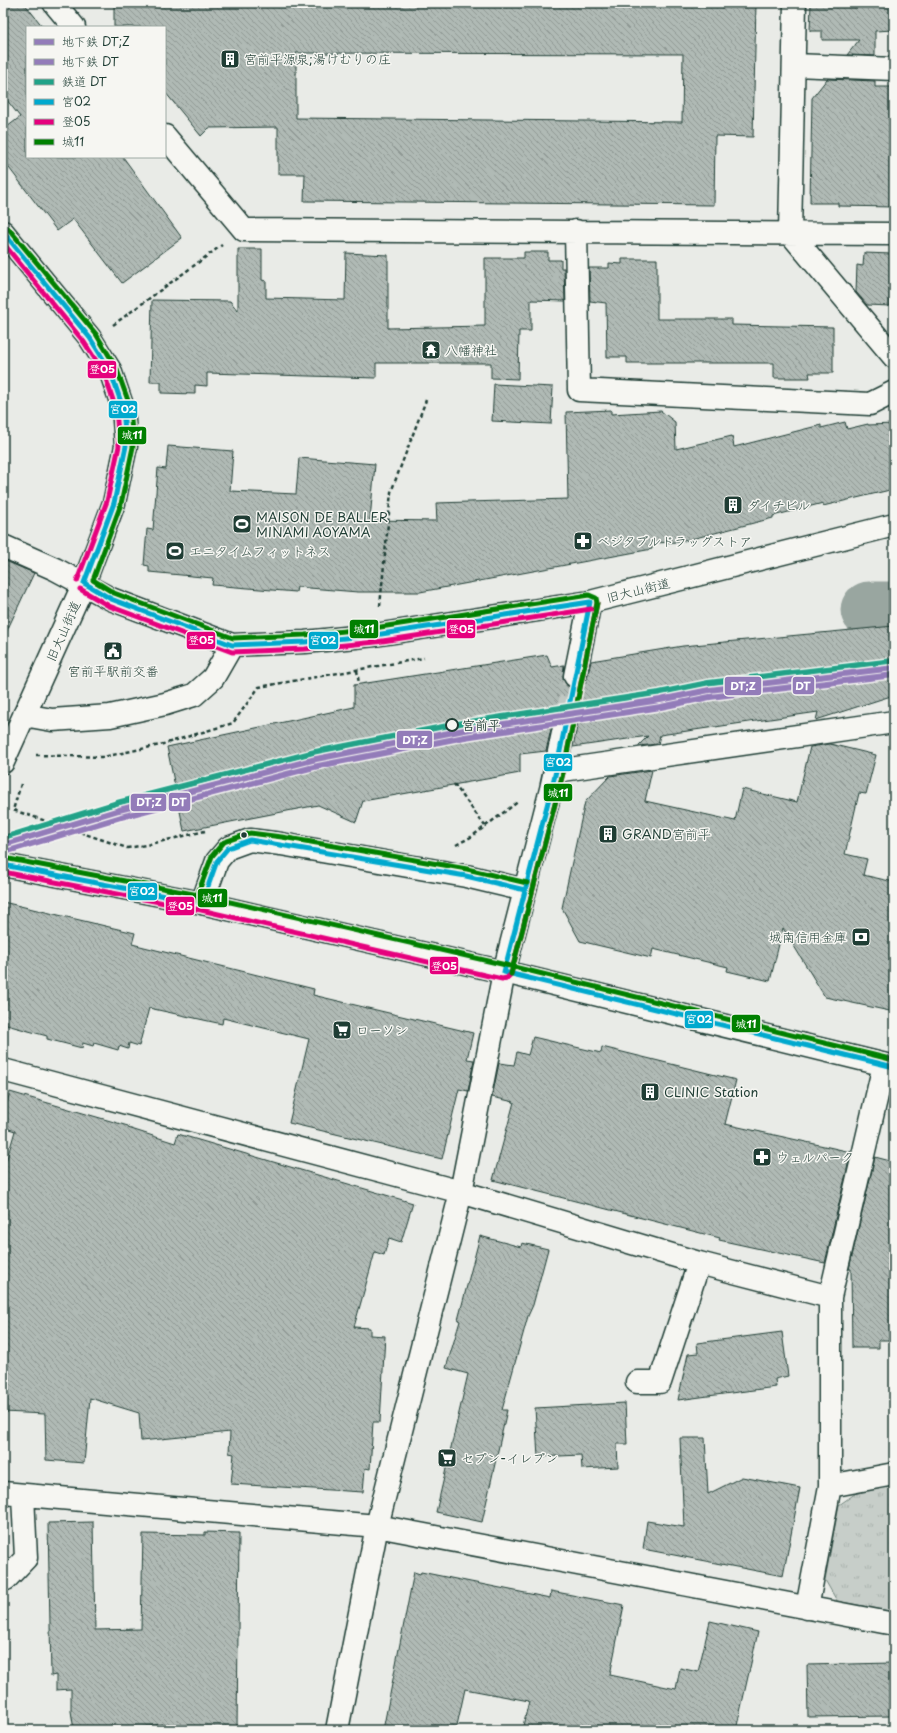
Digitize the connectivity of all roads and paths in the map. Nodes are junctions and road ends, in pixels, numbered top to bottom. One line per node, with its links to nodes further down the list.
1 (54, 3): 3 (street)
2 (795, 3): 4 (street)
3 (73, 26)
4 (794, 65): 5 (street); 10 (street)
5 (894, 69)
6 (166, 137): 7 (street)
7 (244, 230): 8 (street); 12 (path)
8 (576, 231): 10 (street); 14 (street)
9 (3, 232): 18 (street)
10 (790, 233): 11 (street); 13 (street)
11 (894, 234)
12 (110, 327)
13 (894, 357)
14 (894, 392)
15 (426, 400): 20 (path)
16 (894, 525): 19 (street, 旧大山街道)
17 (3, 546): 18 (street)
18 (84, 583): 21 (street, 旧大山街道); 26 (street, 旧大山街道)
19 (590, 602): 21 (street, 旧大山街道); 24 (street)
20 (379, 612)
21 (232, 645): 26 (street)
22 (426, 657): 23 (path)
23 (357, 670): 25 (path); 29 (path)
24 (575, 676)
25 (359, 684)
26 (24, 715): 30 (street, 旧大山街道)
27 (566, 719): 31 (street)
28 (894, 722): 31 (street)
29 (29, 755)
30 (3, 762)
31 (556, 771): 39 (street)
32 (21, 782): 36 (path)
33 (454, 784): 35 (path)
34 (522, 799): 35 (path)
35 (485, 826): 37 (path)
36 (207, 830)
37 (450, 848)
38 (3, 865): 40 (street)
39 (525, 890): 40 (street); 41 (street)
40 (202, 903): 41 (street)
41 (504, 972): 42 (street); 44 (street)
42 (889, 1066): 46 (street)
43 (3, 1070): 44 (street)
44 (461, 1192): 45 (street); 51 (street)
45 (699, 1264): 46 (street); 47 (street)
46 (830, 1297): 49 (street)
47 (637, 1382)
48 (894, 1474): 49 (street)
49 (830, 1486): 53 (street)
50 (13, 1494): 51 (street); 52 (street)
51 (377, 1526): 53 (street); 55 (street)
52 (3, 1580)
53 (807, 1608): 54 (street)
54 (894, 1624)
55 (337, 1730)

